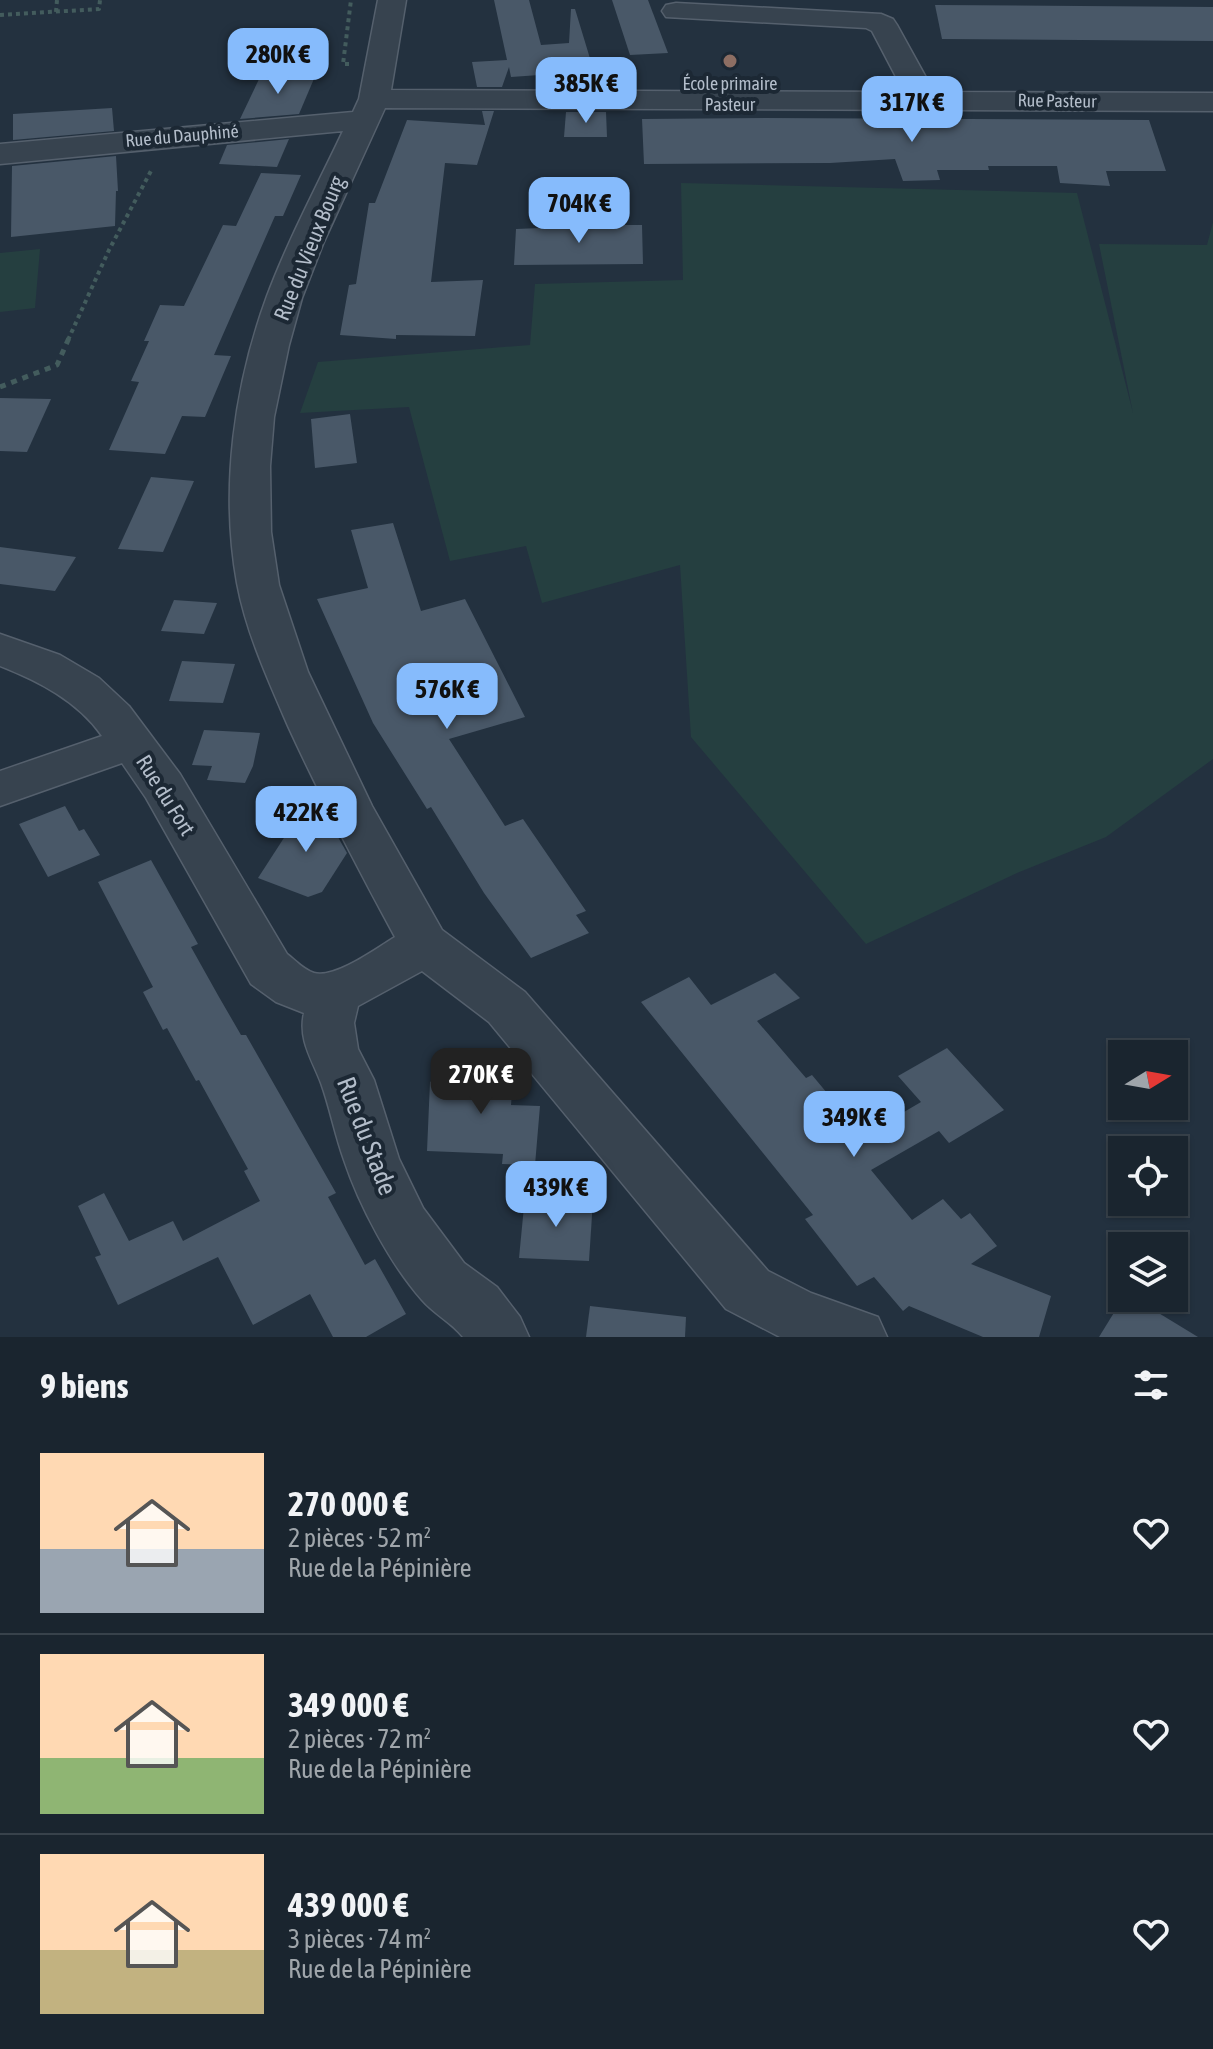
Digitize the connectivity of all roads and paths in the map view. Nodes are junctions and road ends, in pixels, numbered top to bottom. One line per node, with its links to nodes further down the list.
1 (57, 0): 6 (path)
2 (100, 0): 6 (path)
3 (392, 0): 11 (street, Rue du Vieux Bourg)
4 (900, 0): 8 (street)
5 (676, 11): 8 (street)
6 (56, 12): 7 (path)
7 (0, 15)
8 (883, 25): 9 (street)
9 (923, 99): 10 (street, Rue Pasteur); 11 (street, Rue Pasteur)
10 (1213, 102)
11 (369, 110): 12 (street, Rue du Dauphiné); 18 (street, Rue du Vieux Bourg)
12 (170, 136): 13 (street, Rue du Dauphiné); 14 (path)
13 (0, 154)
14 (0, 387)
15 (0, 649): 16 (street, Rue du Fort)
16 (134, 743): 17 (street); 19 (street, Rue du Fort)
17 (1, 788)
18 (424, 944): 19 (street); 21 (street)
19 (334, 994): 20 (street, Rue du Stade)
20 (499, 1337)
21 (857, 1337)

